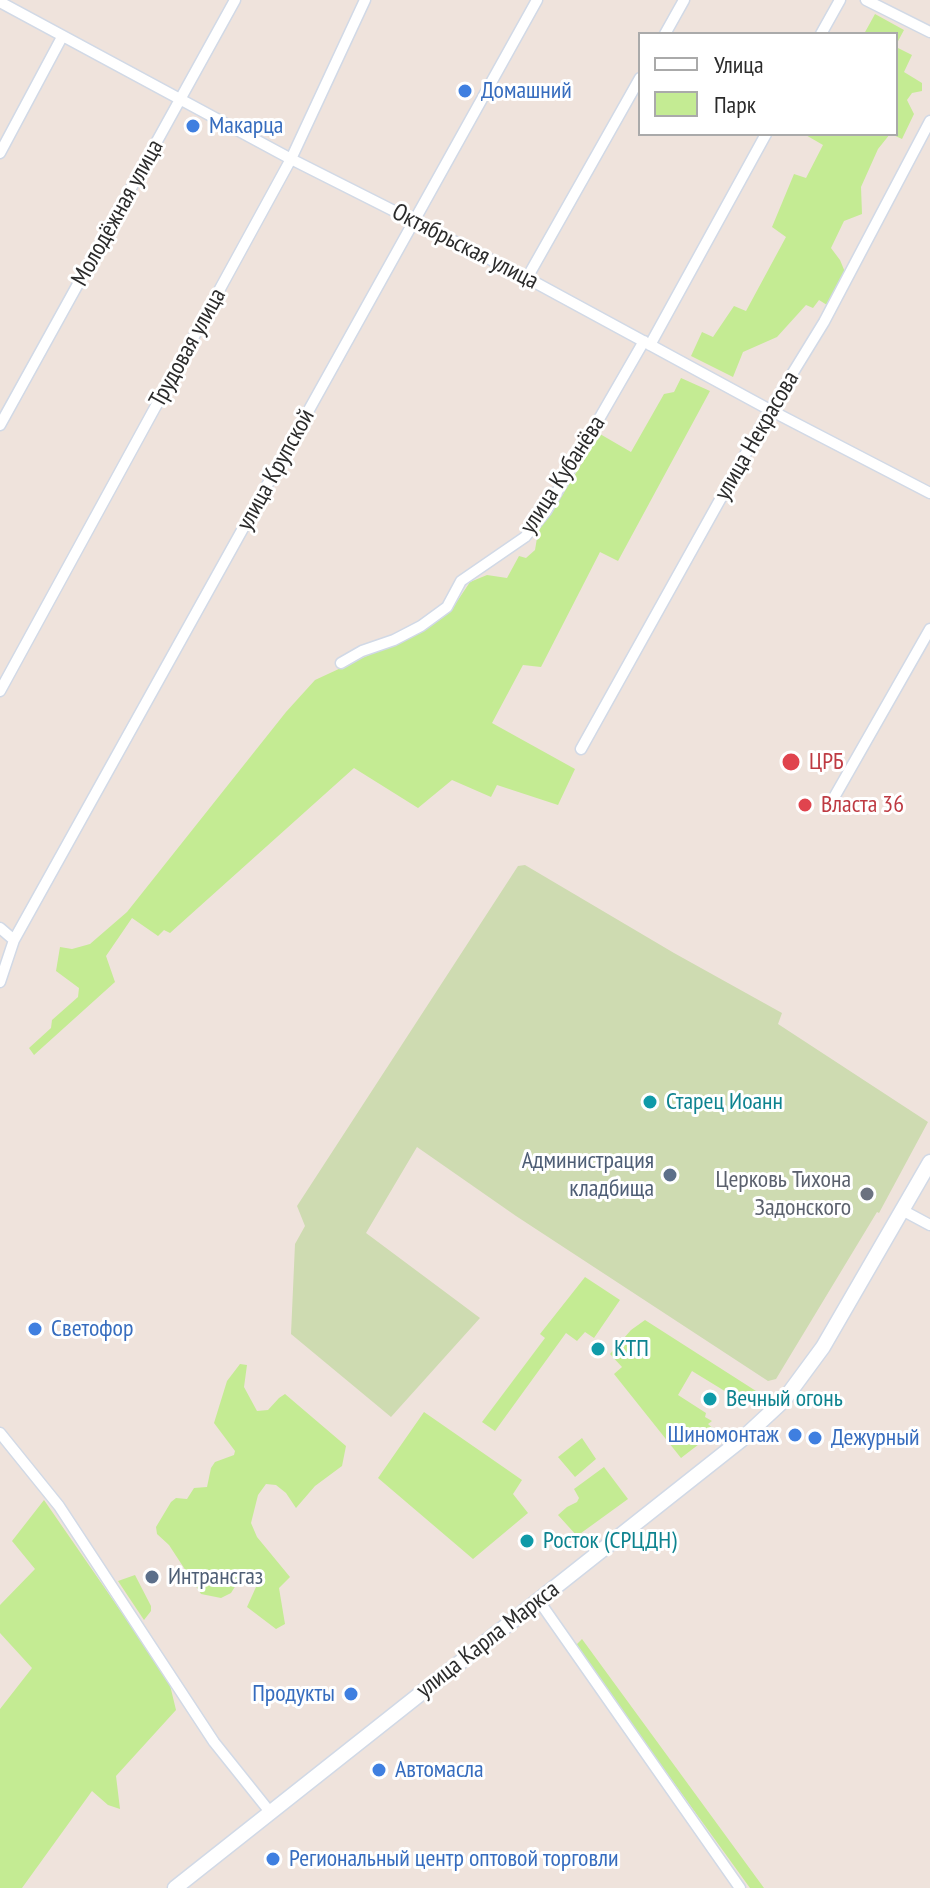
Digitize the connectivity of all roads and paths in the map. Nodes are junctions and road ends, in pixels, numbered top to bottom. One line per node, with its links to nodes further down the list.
1 (235, 0): 13 (street, Молодёжная улица)
2 (365, 0): 17 (street, Трудовая улица)
3 (537, 0): 18 (street, улица Крупской)
4 (684, 0): 8 (street)
5 (840, 0): 9 (street)
6 (866, 0): 10 (street)
7 (0, 2): 11 (street, Октябрьская улица)
8 (666, 32)
9 (822, 32)
10 (930, 32)
11 (62, 37): 13 (street, Октябрьская улица); 16 (street)
12 (638, 82): 19 (street)
13 (181, 100): 17 (street, Октябрьская улица); 22 (street, Молодёжная улица)
14 (930, 121): 21 (street, улица Некрасова)
15 (765, 136): 20 (street, улица Кубанёва)
16 (0, 153)
17 (291, 159): 18 (street, Октябрьская улица); 26 (street, Трудовая улица)
18 (414, 221): 19 (street, Октябрьская улица); 30 (street, улица Крупской)
19 (527, 278): 20 (street, Октябрьская улица)
20 (647, 343): 21 (street, Октябрьская улица); 25 (street, улица Кубанёва)
21 (770, 410): 23 (street, Октябрьская улица); 27 (street, улица Некрасова)
22 (0, 425)
23 (930, 493)
24 (930, 629): 28 (street)
25 (341, 663)
26 (0, 691)
27 (581, 749)
28 (832, 801)
29 (0, 928): 30 (street)
30 (14, 940): 31 (street, улица Крупской)
31 (0, 982)
32 (930, 1162): 33 (main road, улица Карла Маркса)
33 (902, 1210): 34 (street); 36 (main road, улица Карла Маркса)
34 (930, 1225)
35 (0, 1433): 37 (street)
36 (539, 1601): 37 (main road, улица Карла Маркса); 39 (street)
37 (270, 1812): 38 (main road, улица Карла Маркса)
38 (175, 1888)
39 (740, 1888)

